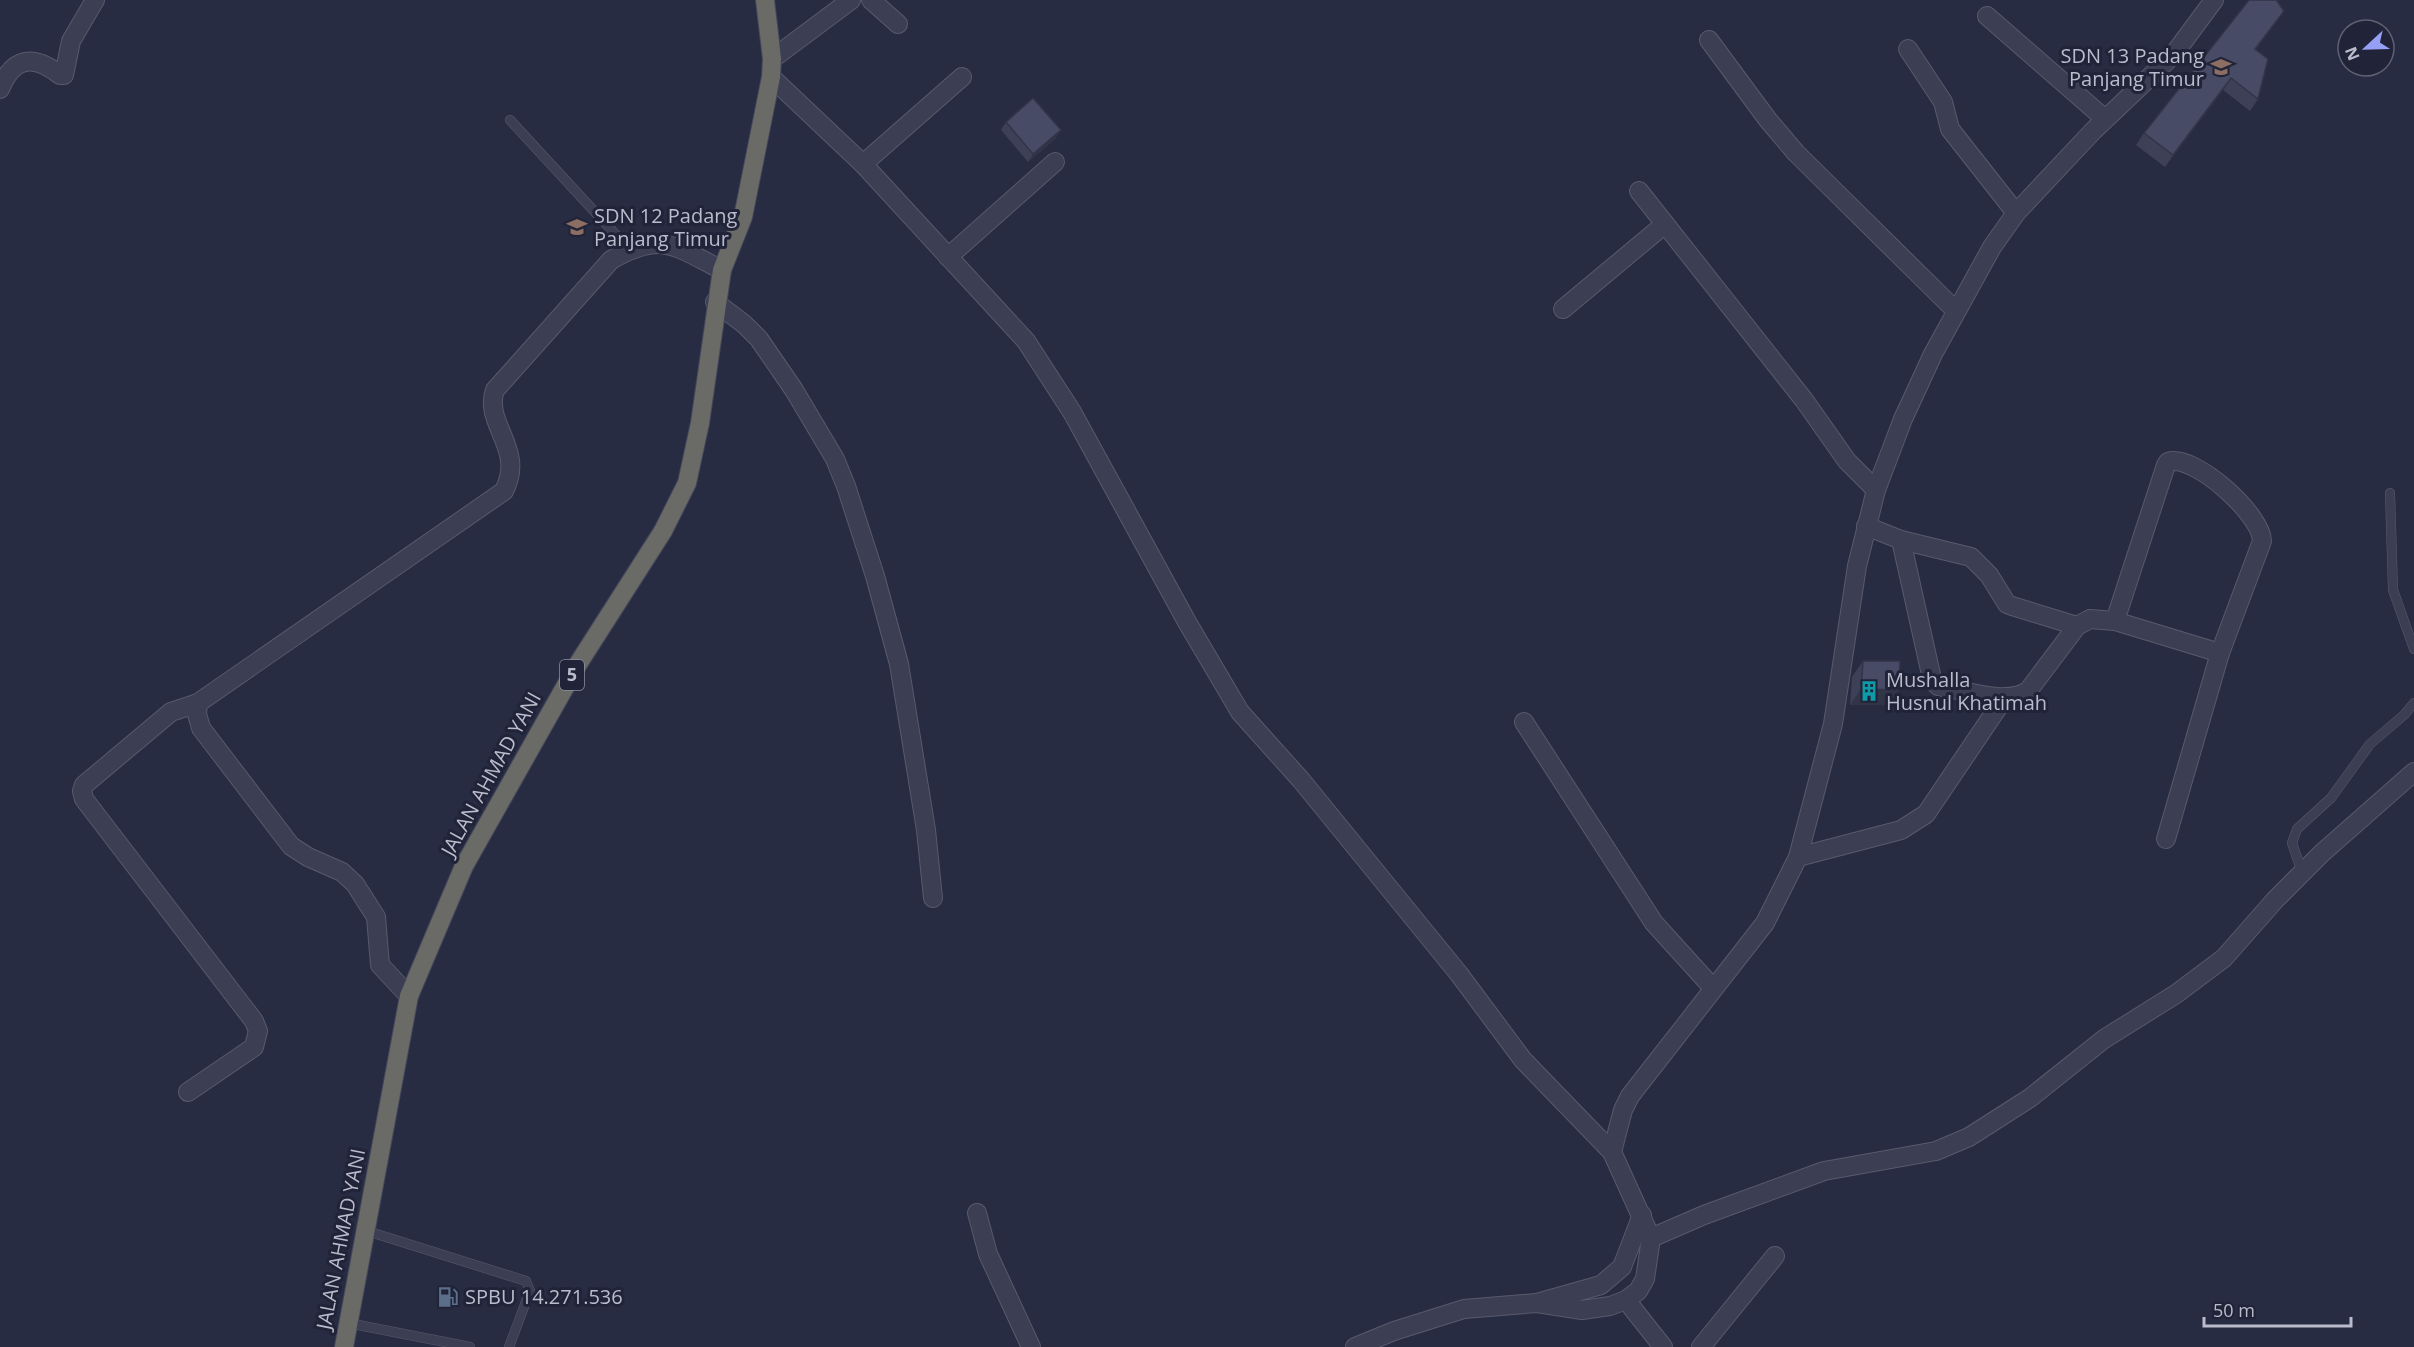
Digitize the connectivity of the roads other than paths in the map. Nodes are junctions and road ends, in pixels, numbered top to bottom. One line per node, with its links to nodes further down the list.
1 (95, 0): 12 (street)
2 (765, 0): 10 (highway, JALAN AHMAD YANI / 5)
3 (851, 0): 10 (street)
4 (871, 0): 7 (street)
5 (2214, 0): 13 (street)
6 (1987, 16): 13 (street)
7 (898, 24)
8 (1709, 40): 25 (street)
9 (1908, 49): 18 (street)
10 (772, 68): 16 (street); 22 (highway, JALAN AHMAD YANI / 5)
11 (962, 77): 16 (street)
12 (0, 89)
13 (2105, 119): 18 (street)
14 (510, 120): 20 (lane)
15 (1055, 162): 21 (street)
16 (863, 164): 21 (street)
17 (1639, 191): 19 (street)
18 (2016, 213): 25 (street)
19 (1665, 224): 24 (street); 26 (street)
20 (629, 249): 22 (street); 35 (street)
21 (948, 257): 46 (street)
22 (722, 270): 23 (highway, JALAN AHMAD YANI / 5)
23 (715, 302): 42 (street); 44 (highway, JALAN AHMAD YANI / 5)
24 (1563, 309)
25 (1956, 311): 26 (street)
26 (1876, 490): 28 (street)
27 (2390, 493): 32 (lane)
28 (1866, 526): 29 (street); 40 (street)
29 (1901, 540): 31 (street); 34 (street)
30 (2115, 621): 31 (street); 33 (street); 33 (street)
31 (2077, 626): 34 (street)
32 (2414, 649)
33 (2220, 653): 39 (street)
34 (2005, 697): 40 (street)
35 (198, 703): 44 (street); 45 (street)
36 (2414, 703): 41 (lane)
37 (1524, 722): 43 (street)
38 (2414, 772): 41 (street)
39 (2166, 839)
40 (1798, 857): 43 (street)
41 (2302, 872): 50 (street)
42 (933, 898)
43 (1713, 988): 46 (street)
44 (409, 996): 49 (highway, JALAN AHMAD YANI / 5)
45 (188, 1092)
46 (1612, 1152): 48 (street)
47 (977, 1213): 58 (street)
48 (1642, 1215): 50 (street); 53 (street)
49 (367, 1231): 54 (highway, JALAN AHMAD YANI / 5); 57 (lane)
50 (1651, 1238): 52 (street)
51 (1775, 1256): 61 (street)
52 (1626, 1300): 53 (street); 60 (street)
53 (1537, 1303): 59 (street)
54 (348, 1323): 55 (highway, JALAN AHMAD YANI / 5); 56 (lane)
55 (344, 1347)
56 (470, 1347)
57 (509, 1347)
58 (1031, 1347)
59 (1355, 1347)
60 (1663, 1347)
61 (1701, 1347)

